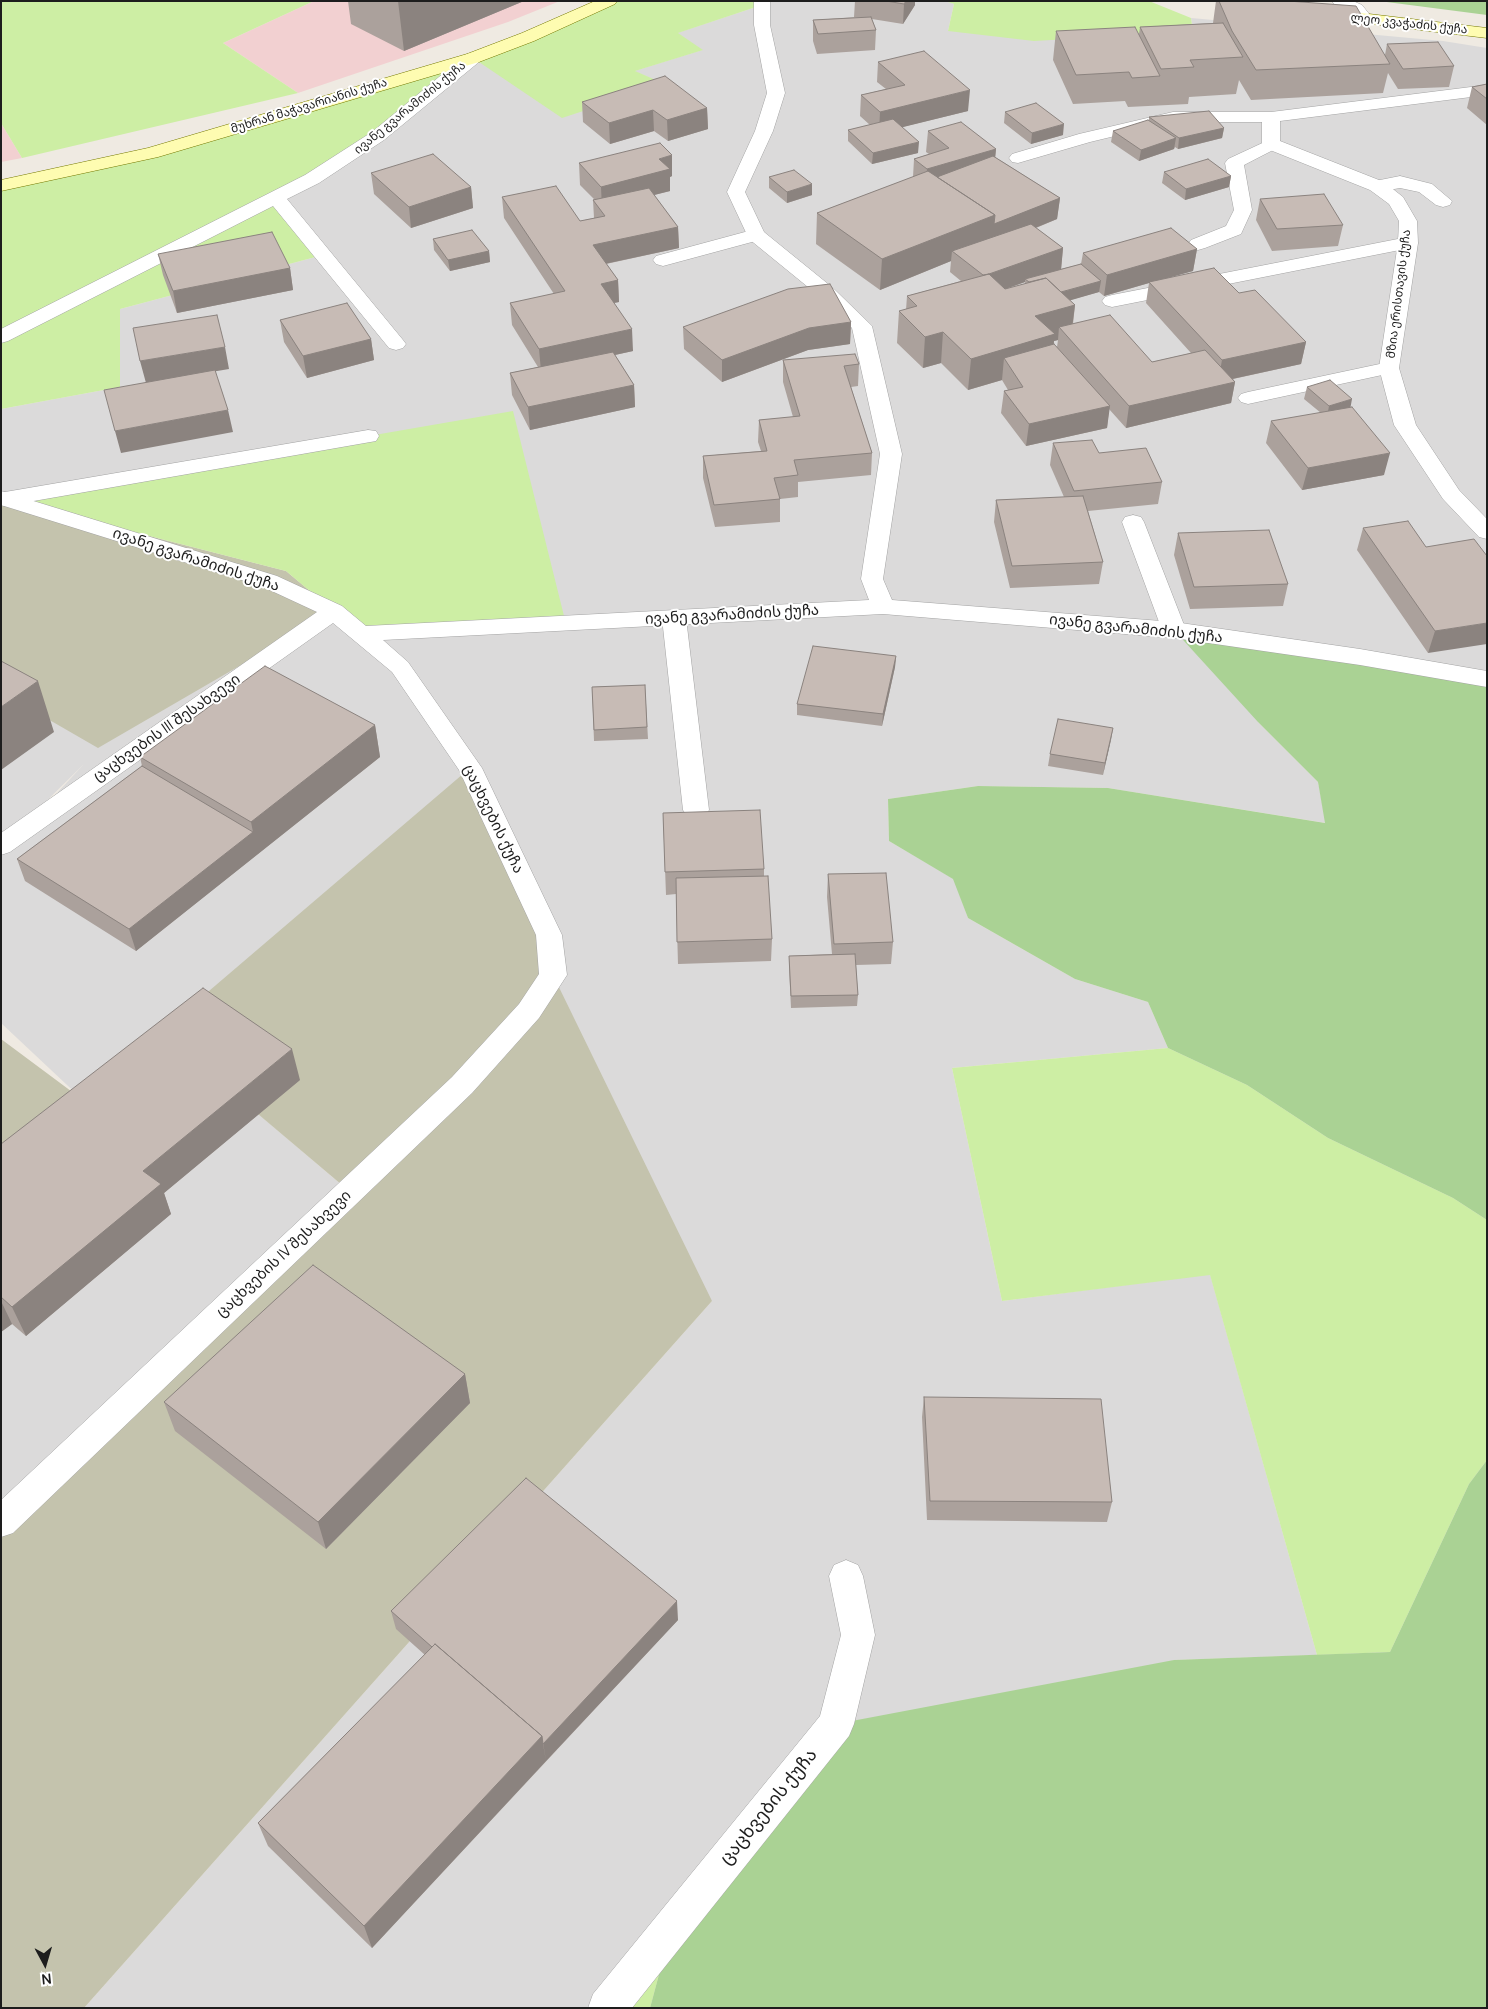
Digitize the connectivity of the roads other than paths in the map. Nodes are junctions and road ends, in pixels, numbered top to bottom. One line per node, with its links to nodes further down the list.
1 (609, 1): 7 (main road, მუხრან მაჭავარიანის ქუჩა)
2 (762, 1): 16 (street)
3 (1340, 1): 5 (street)
4 (1312, 12): 5 (main road, ლეო კვაჭაძის ქუჩა)
5 (1366, 20): 6 (main road, ლეო კვაჭაძის ქუჩა)
6 (1487, 32)
7 (473, 58): 12 (main road, მუხრან მაჭავარიანის ქუჩა); 14 (street, ივანე გვარამიძის ქუჩა)
8 (1487, 90): 9 (street)
9 (1271, 117): 10 (street); 11 (street)
10 (1271, 144): 13 (street, მზია ერისთავის ქუჩა); 18 (street)
11 (1018, 158)
12 (1, 186)
13 (1377, 186): 15 (street); 17 (street, მზია ერისთავის ქუჩა)
14 (276, 197): 21 (street, ივანე გვარამიძის ქუჩა); 22 (street)
15 (1443, 202)
16 (756, 235): 19 (street); 29 (street)
17 (1408, 243): 20 (street); 23 (street, მზია ერისთავის ქუჩა)
18 (1198, 244)
19 (663, 260)
20 (1112, 301)
21 (1, 337)
22 (396, 344)
23 (1389, 368): 24 (street); 28 (street, მზია ერისთავის ქუჩა)
24 (1248, 398)
25 (368, 436): 26 (street)
26 (3, 498): 30 (street, ივანე გვარამიძის ქუჩა)
27 (1133, 522): 32 (street)
28 (1487, 532)
29 (883, 608): 31 (street, ივანე გვარამიძის ქუჩა); 32 (street, ივანე გვარამიძის ქუჩა)
30 (334, 611): 33 (street, ივანე გვარამიძის ქუჩა); 36 (street, ცაცხვების III შესახვევი)
31 (674, 618): 33 (street, ივანე გვარამიძის ქუჩა); 35 (street)
32 (1174, 630): 34 (street, ივანე გვარამიძის ქუჩა)
33 (361, 634): 37 (street, ცაცხვების ქუჩა)
34 (1486, 678)
35 (696, 810)
36 (1, 846)
37 (553, 975): 38 (street, ცაცხვების IV შესახვევი)
38 (1, 1522)
39 (846, 1576): 40 (street, ცაცხვების ქუჩა)
40 (606, 2008)

